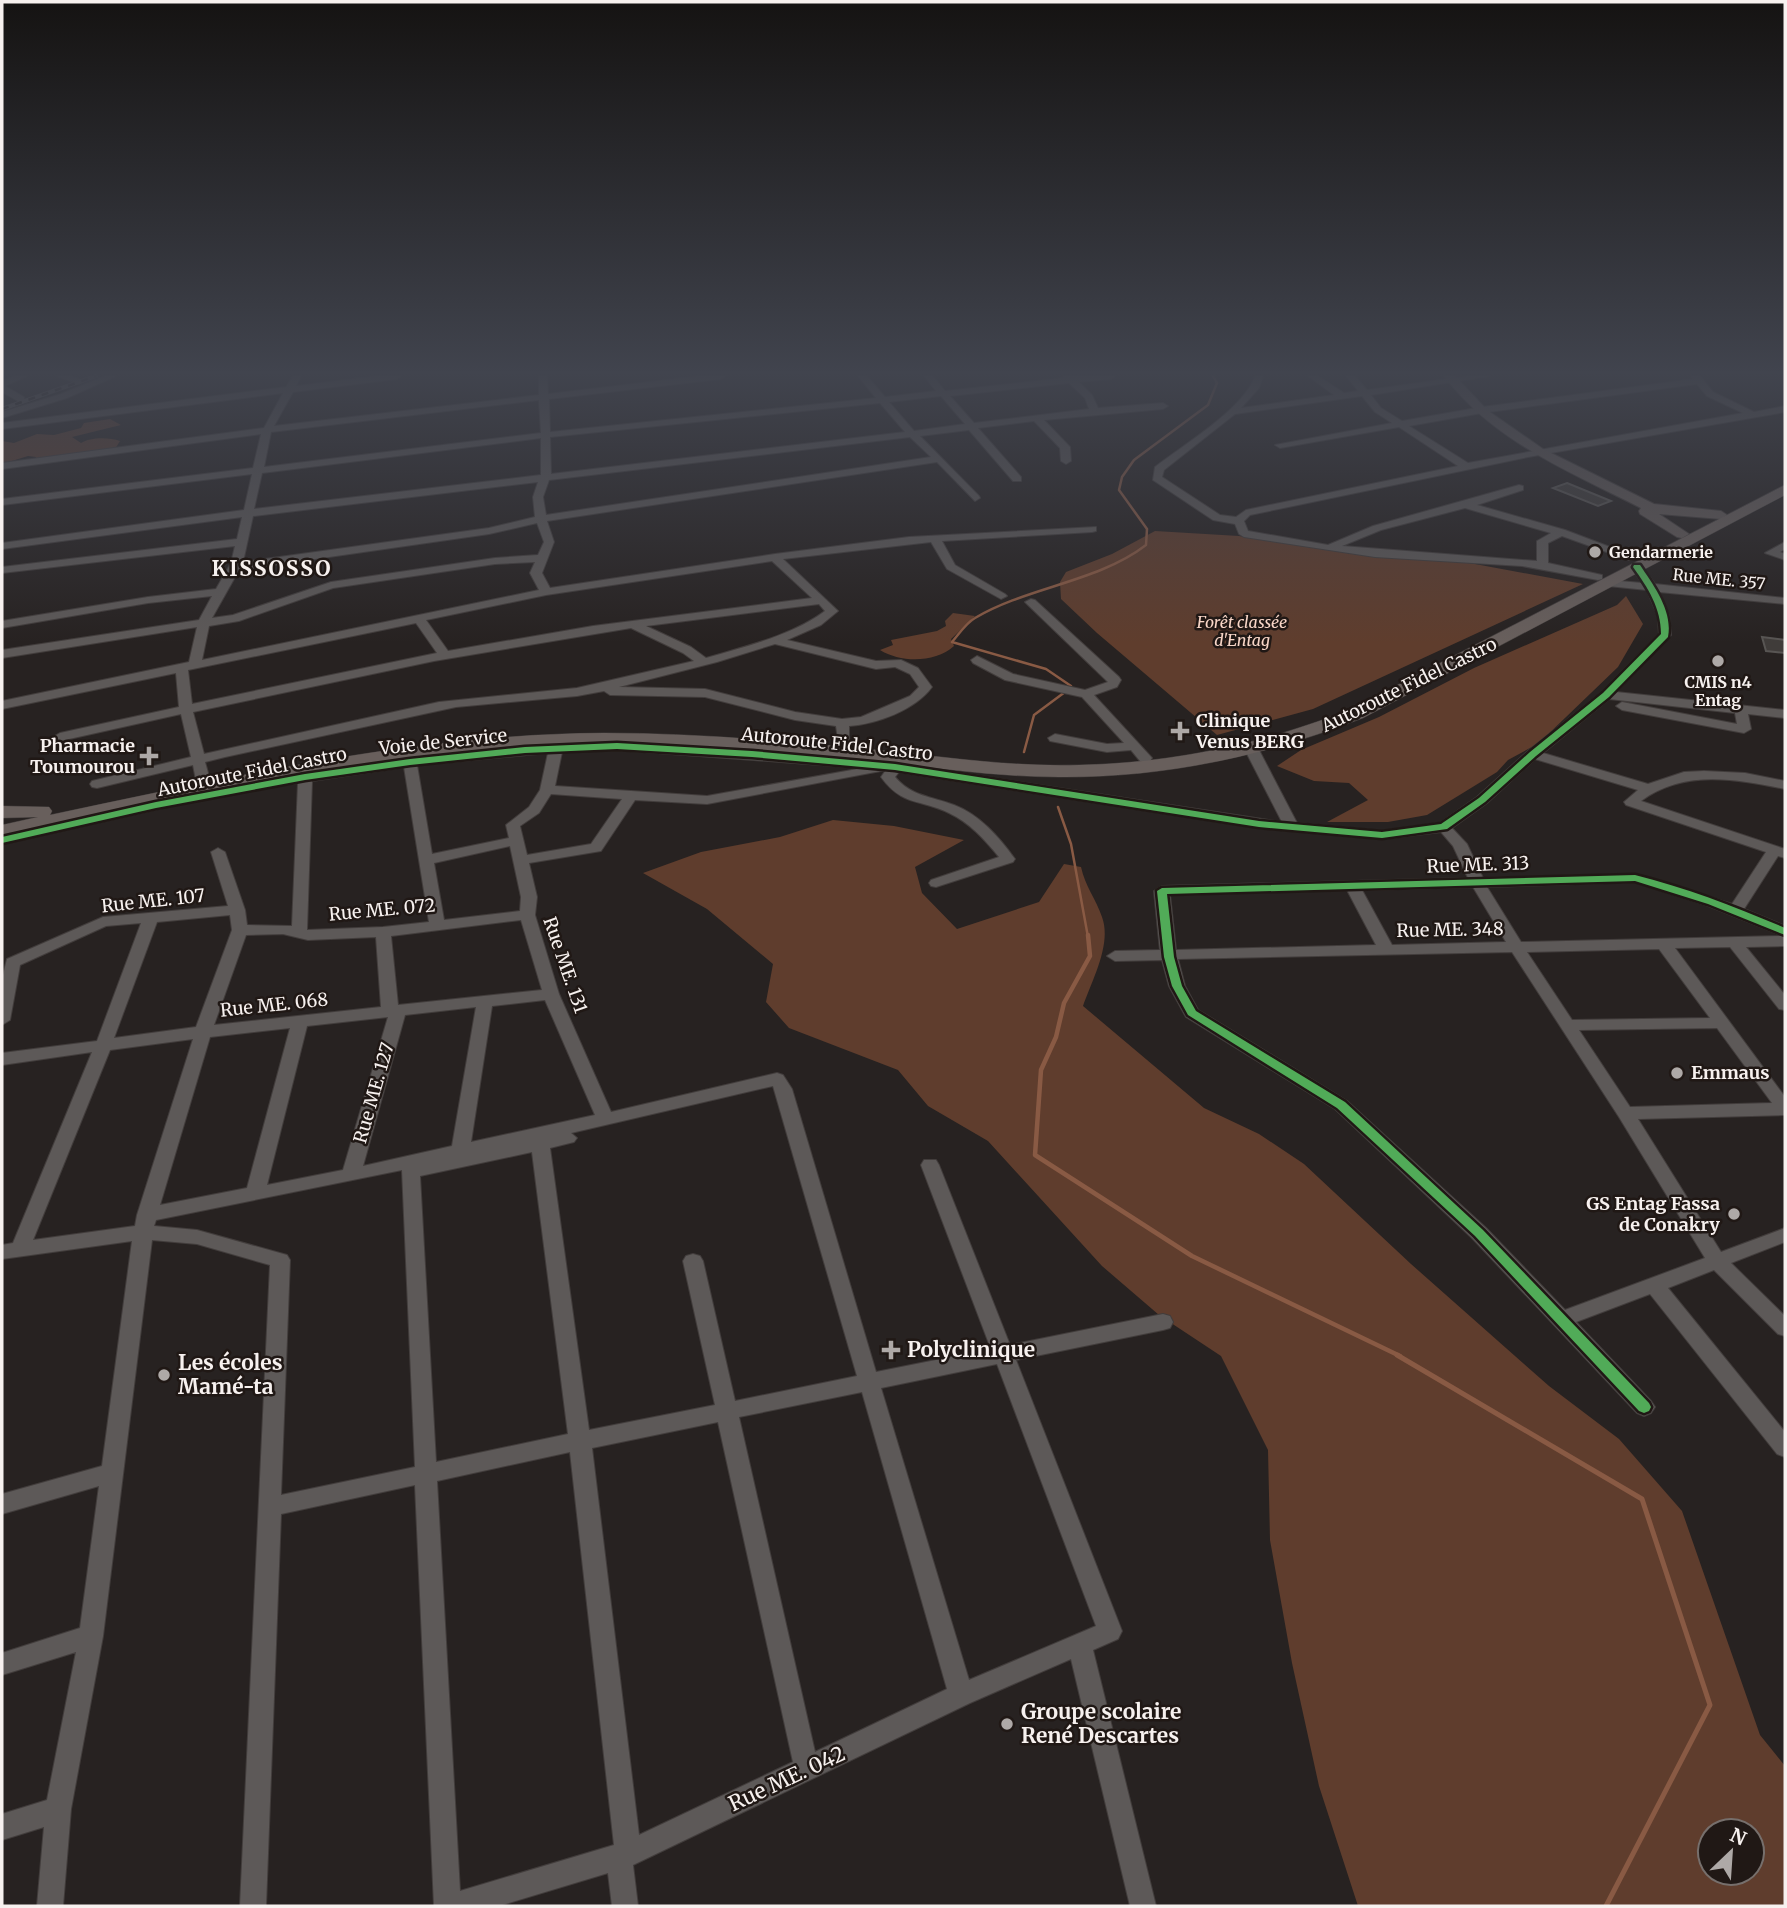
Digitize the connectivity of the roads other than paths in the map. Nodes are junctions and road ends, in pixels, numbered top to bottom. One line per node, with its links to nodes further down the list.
1 (258, 465): 14 (street)
2 (291, 465): 14 (street)
3 (547, 465): 16 (street)
4 (662, 465): 16 (street)
5 (893, 465): 25 (street)
6 (945, 465): 20 (street)
7 (1005, 465): 15 (street)
8 (1164, 465): 26 (street)
9 (1464, 465): 13 (street)
10 (1476, 465): 13 (street)
11 (1556, 465): 29 (main road)
12 (1559, 465): 24 (main road)
13 (1467, 467): 26 (street)
14 (257, 469): 21 (street); 23 (street)
15 (1017, 479)
16 (542, 480): 23 (street); 25 (street)
17 (1785, 481): 24 (highway, Autoroute Fidel Castro)
18 (1519, 488): 22 (street)
19 (1785, 489): 29 (highway, Autoroute Fidel Castro)
20 (975, 498)
21 (2, 502)
22 (1466, 505): 28 (street); 34 (street)
23 (248, 513): 31 (street); 33 (street)
24 (1721, 515): 29 (highway, Autoroute Fidel Castro)
25 (541, 519): 37 (street); 40 (street)
26 (1239, 521): 34 (street, Rue ME. 357)
27 (1092, 529): 30 (street)
28 (1561, 533): 38 (street); 39 (street)
29 (1687, 536): 38 (highway, Autoroute Fidel Castro)
30 (935, 538): 35 (street); 46 (street)
31 (242, 542): 40 (street); 41 (street)
32 (1785, 545): 36 (street)
33 (2, 546)
34 (1331, 547): 39 (street, Rue ME. 357)
35 (775, 557): 45 (street); 47 (street)
36 (1785, 557)
37 (542, 558): 45 (street); 51 (street)
38 (1635, 562): 42 (highway, Autoroute Fidel Castro); 43 (street)
39 (1543, 566): 42 (street, Rue ME. 357)
40 (234, 567): 44 (street)
41 (2, 570)
42 (1603, 580): 43 (street, Rue ME. 357); 74 (highway, Autoroute Fidel Castro); 75 (highway, Autoroute Fidel Castro)
43 (1652, 588): 48 (street, Rue ME. 357); 64 (street)
44 (221, 592): 51 (street); 52 (street)
45 (546, 592): 50 (street)
46 (1001, 596)
47 (822, 600): 53 (street); 54 (street)
48 (1785, 601)
49 (1031, 602): 63 (street)
50 (419, 619): 56 (street); 59 (street)
51 (204, 621): 55 (street); 59 (street)
52 (2, 624)
53 (635, 625): 56 (street); 58 (street)
54 (777, 641): 58 (street); 69 (street)
55 (2, 654)
56 (446, 657): 66 (street)
57 (977, 660): 63 (street)
58 (702, 661): 60 (street)
59 (188, 666): 65 (street); 66 (street)
60 (679, 668): 61 (street); 62 (street)
61 (580, 691): 62 (street); 77 (street)
62 (685, 691): 69 (street)
63 (1086, 694): 75 (street)
64 (1602, 698): 67 (street); 67 (street); 76 (street)
65 (2, 705)
66 (186, 709): 70 (street); 77 (street)
67 (1741, 709): 68 (street)
68 (1785, 714)
69 (842, 723): 72 (street)
70 (60, 737)
71 (1055, 738): 75 (street)
72 (844, 743): 75 (highway, Autoroute Fidel Castro); 81 (highway, Autoroute Fidel Castro)
73 (556, 749): 78 (street, Voie de Service); 79 (street, Voie de Service); 85 (street)
74 (1252, 750): 79 (highway, Autoroute Fidel Castro); 90 (street)
75 (1140, 752)
76 (1533, 754): 84 (street); 91 (street)
77 (197, 760): 81 (street); 82 (street)
78 (410, 761): 80 (street, Voie de Service); 98 (street)
79 (898, 763): 86 (street); 90 (street, Voie de Service); 92 (highway, Autoroute Fidel Castro); 100 (street)
80 (305, 777): 93 (street, Voie de Service); 109 (street)
81 (203, 780): 87 (highway, Autoroute Fidel Castro)
82 (97, 784)
83 (1785, 785): 84 (street)
84 (1645, 788): 96 (street)
85 (547, 790): 86 (street); 94 (street)
86 (631, 795): 97 (street)
87 (55, 810): 88 (highway); 89 (highway, Autoroute Fidel Castro)
88 (2, 812)
89 (2, 821)
90 (1292, 827): 91 (street, Voie de Service)
91 (1444, 827): 99 (street)
92 (2, 831)
93 (2, 840)
94 (517, 840): 97 (street, Rue ME. 131); 98 (street)
95 (218, 852): 105 (street)
96 (1780, 852): 102 (street)
97 (521, 859): 103 (street, Rue ME. 131)
98 (426, 860): 106 (street)
99 (1477, 882): 101 (street, Rue ME. 313); 102 (street, Rue ME. 313); 113 (street)
100 (936, 883)
101 (1352, 886): 114 (street); 116 (street, Rue ME. 313)
102 (1736, 910): 108 (street, Rue ME. 313)
103 (527, 915): 106 (street, Rue ME. 072); 117 (street, Rue ME. 131)
104 (151, 918): 105 (street, Rue ME. 107); 121 (street, Rue ME. 107); 126 (street)
105 (238, 920): 109 (street, Rue ME. 072); 125 (street)
106 (437, 926): 107 (street, Rue ME. 072)
107 (383, 932): 109 (street, Rue ME. 072); 120 (street, Rue ME. 127)
108 (1785, 932)
109 (299, 933)
110 (1785, 941): 111 (street, Rue ME. 348)
111 (1734, 942): 112 (street, Rue ME. 348); 119 (street)
112 (1664, 944): 113 (street, Rue ME. 348); 123 (street)
113 (1517, 948): 114 (street, Rue ME. 348); 124 (street)
114 (1387, 951): 116 (street, Rue ME. 348)
115 (1115, 957): 116 (street, Rue ME. 348)
116 (1169, 957): 142 (street)
117 (551, 994): 118 (street, Rue ME. 068); 130 (street, Rue ME. 131)
118 (485, 1001): 120 (street, Rue ME. 068); 132 (street)
119 (1785, 1005)
120 (394, 1012): 122 (street, Rue ME. 068); 134 (street, Rue ME. 127)
121 (2, 1020)
122 (300, 1022): 125 (street, Rue ME. 068); 135 (street)
123 (1722, 1023): 124 (street); 128 (street)
124 (1567, 1025): 129 (street)
125 (203, 1032): 126 (street, Rue ME. 068); 136 (street)
126 (103, 1046): 127 (street, Rue ME. 068); 138 (street)
127 (2, 1059)
128 (1785, 1109): 129 (street)
129 (1625, 1113): 139 (street)
130 (614, 1123): 131 (street); 132 (street); 146 (street)
131 (540, 1144): 149 (street); 152 (street)
132 (461, 1149): 134 (street)
133 (930, 1165): 145 (street)
134 (351, 1175): 135 (street)
135 (256, 1195): 136 (street)
136 (145, 1224): 138 (street); 151 (street); 154 (street)
137 (1785, 1236): 139 (street)
138 (11, 1250)
139 (1716, 1260): 141 (street); 143 (street)
140 (693, 1261): 148 (street)
141 (1655, 1286): 142 (street); 150 (street)
142 (1561, 1320): 147 (street)
143 (1781, 1320)
144 (1163, 1322): 145 (street)
145 (1003, 1355): 146 (street); 156 (street, Rue ME. 042)
146 (867, 1383): 148 (street); 158 (street)
147 (1644, 1406)
148 (725, 1413): 149 (street); 159 (street)
149 (580, 1441): 152 (street); 162 (street)
150 (1785, 1448)
151 (112, 1473): 153 (street); 155 (street)
152 (424, 1476): 154 (street); 165 (street)
153 (2, 1504)
154 (270, 1507): 164 (street)
155 (91, 1636): 157 (street); 160 (street)
156 (1080, 1645): 158 (street, Rue ME. 042); 168 (street)
157 (2, 1664)
158 (961, 1695): 159 (street, Rue ME. 042)
159 (807, 1770): 162 (street, Rue ME. 042)
160 (58, 1808): 161 (street); 163 (street)
161 (2, 1827)
162 (624, 1855): 166 (street, Rue ME. 042); 167 (street)
163 (50, 1906)
164 (253, 1906)
165 (447, 1906)
166 (455, 1906)
167 (625, 1906)
168 (1143, 1906)

